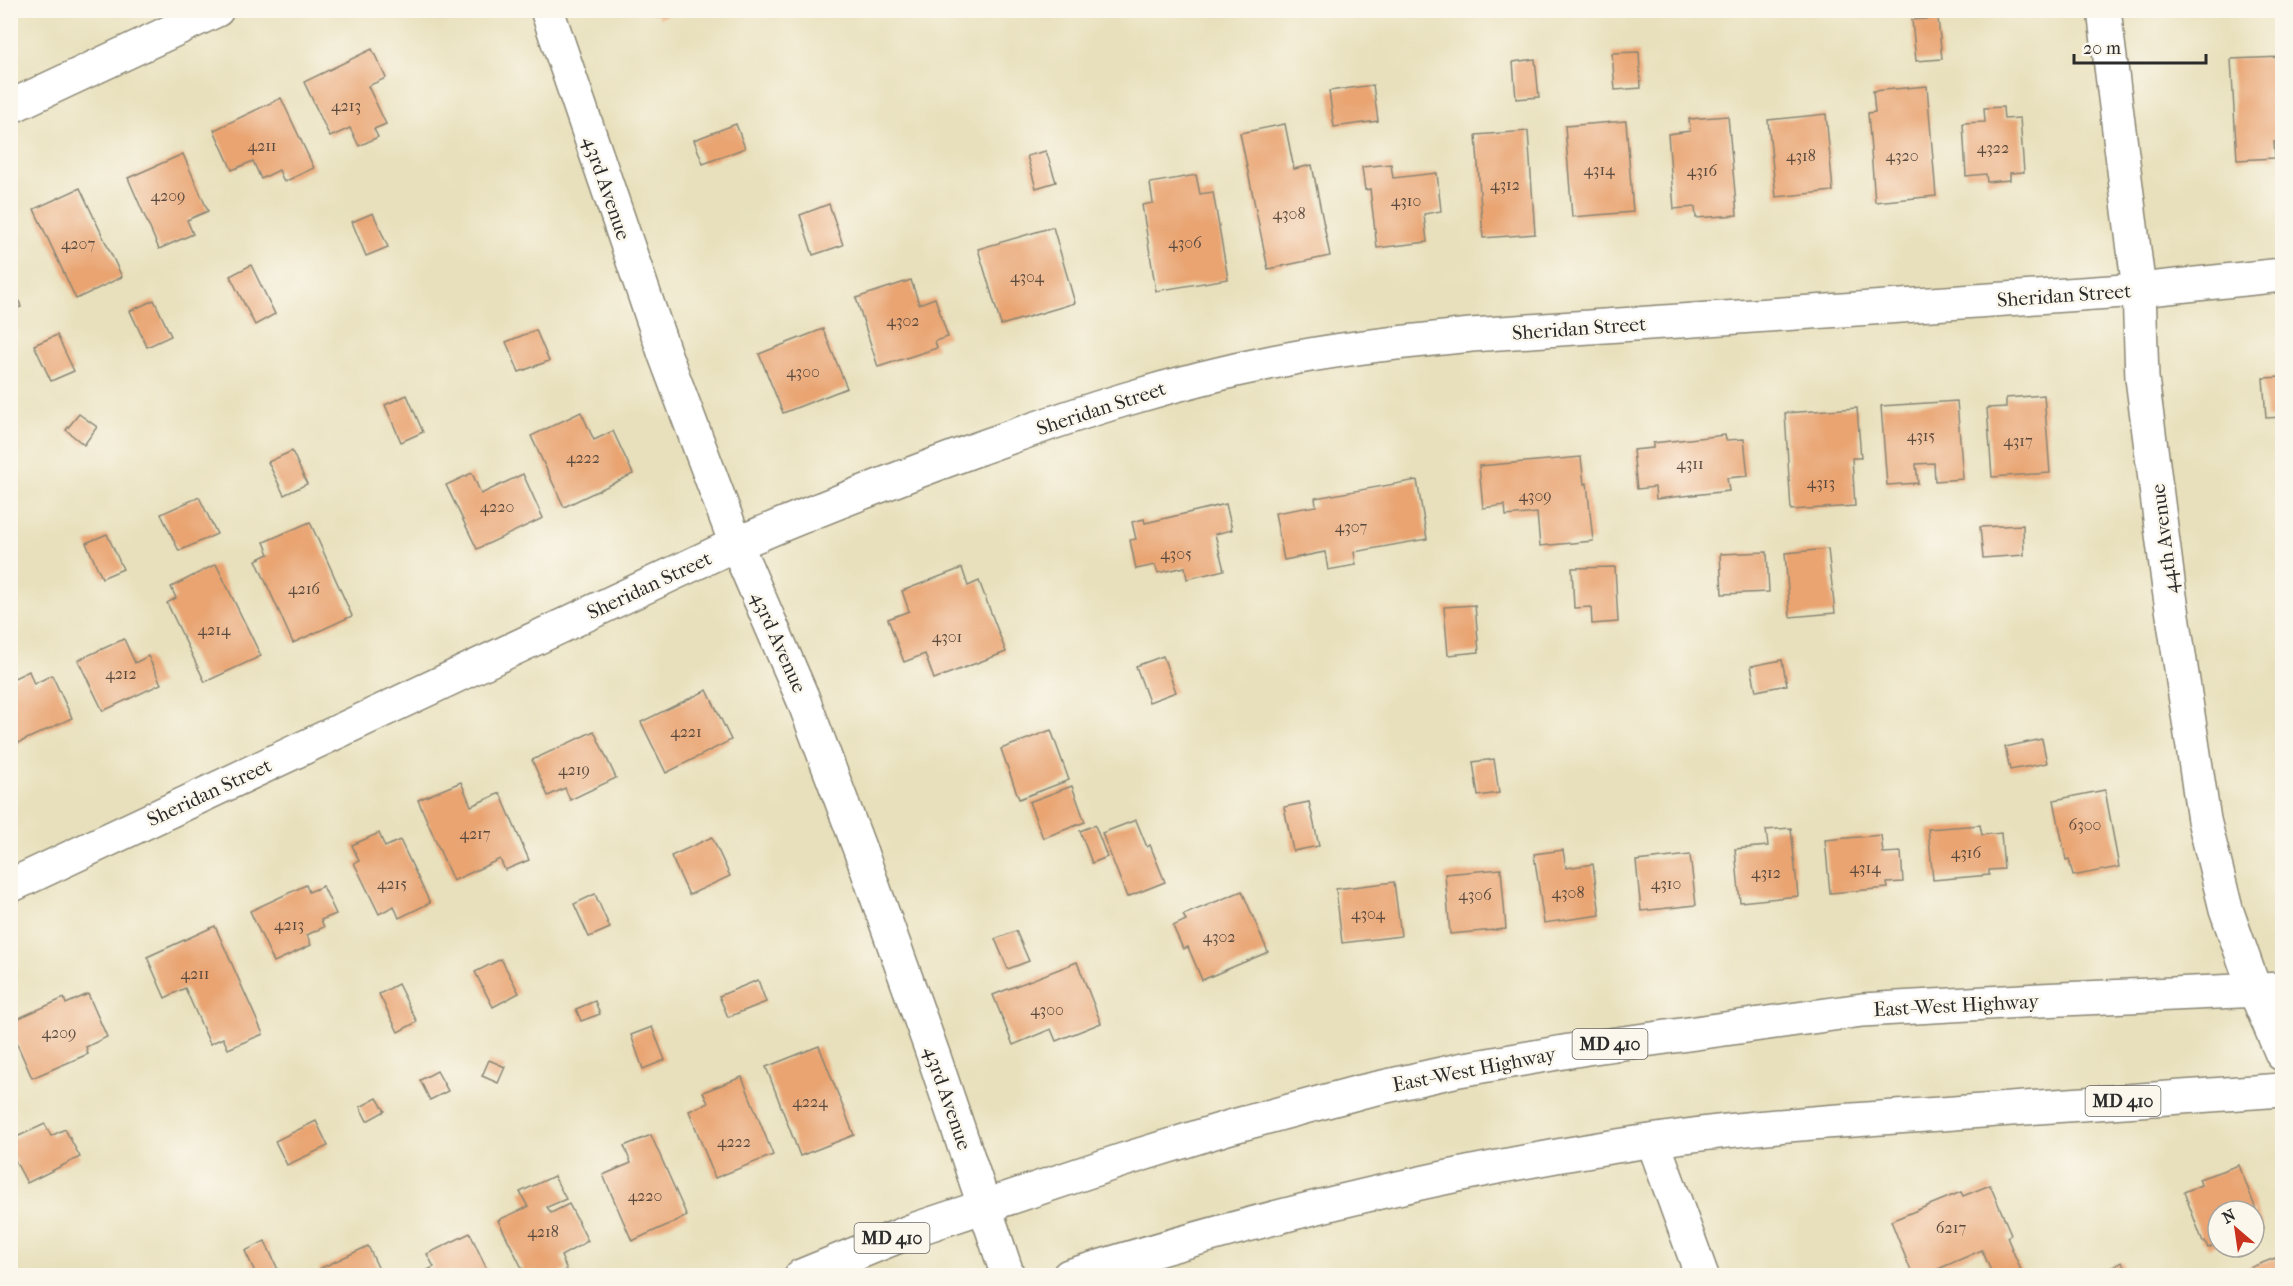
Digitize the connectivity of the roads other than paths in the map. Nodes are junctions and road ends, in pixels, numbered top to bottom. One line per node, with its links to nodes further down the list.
1 (217, 10): 4 (street)
2 (547, 10): 7 (street, 43rd Avenue)
3 (2104, 10): 6 (street, 44th Avenue)
4 (10, 106)
5 (2283, 275): 6 (street, Sheridan Street)
6 (2139, 290): 7 (street, Sheridan Street); 9 (street, 44th Avenue)
7 (736, 544): 8 (street, Sheridan Street); 13 (street, 43rd Avenue)
8 (10, 886)
9 (2269, 990): 10 (street, 44th Avenue); 13 (street, East-West Highway / MD 410)
10 (2283, 1054)
11 (2283, 1090): 12 (street, MD 410)
12 (1653, 1141): 16 (street, MD 410); 17 (street)
13 (985, 1207): 14 (street, East-West Highway / MD 410); 15 (street, 43rd Avenue)
14 (801, 1275)
15 (1008, 1275)
16 (1069, 1275)
17 (1702, 1275)

